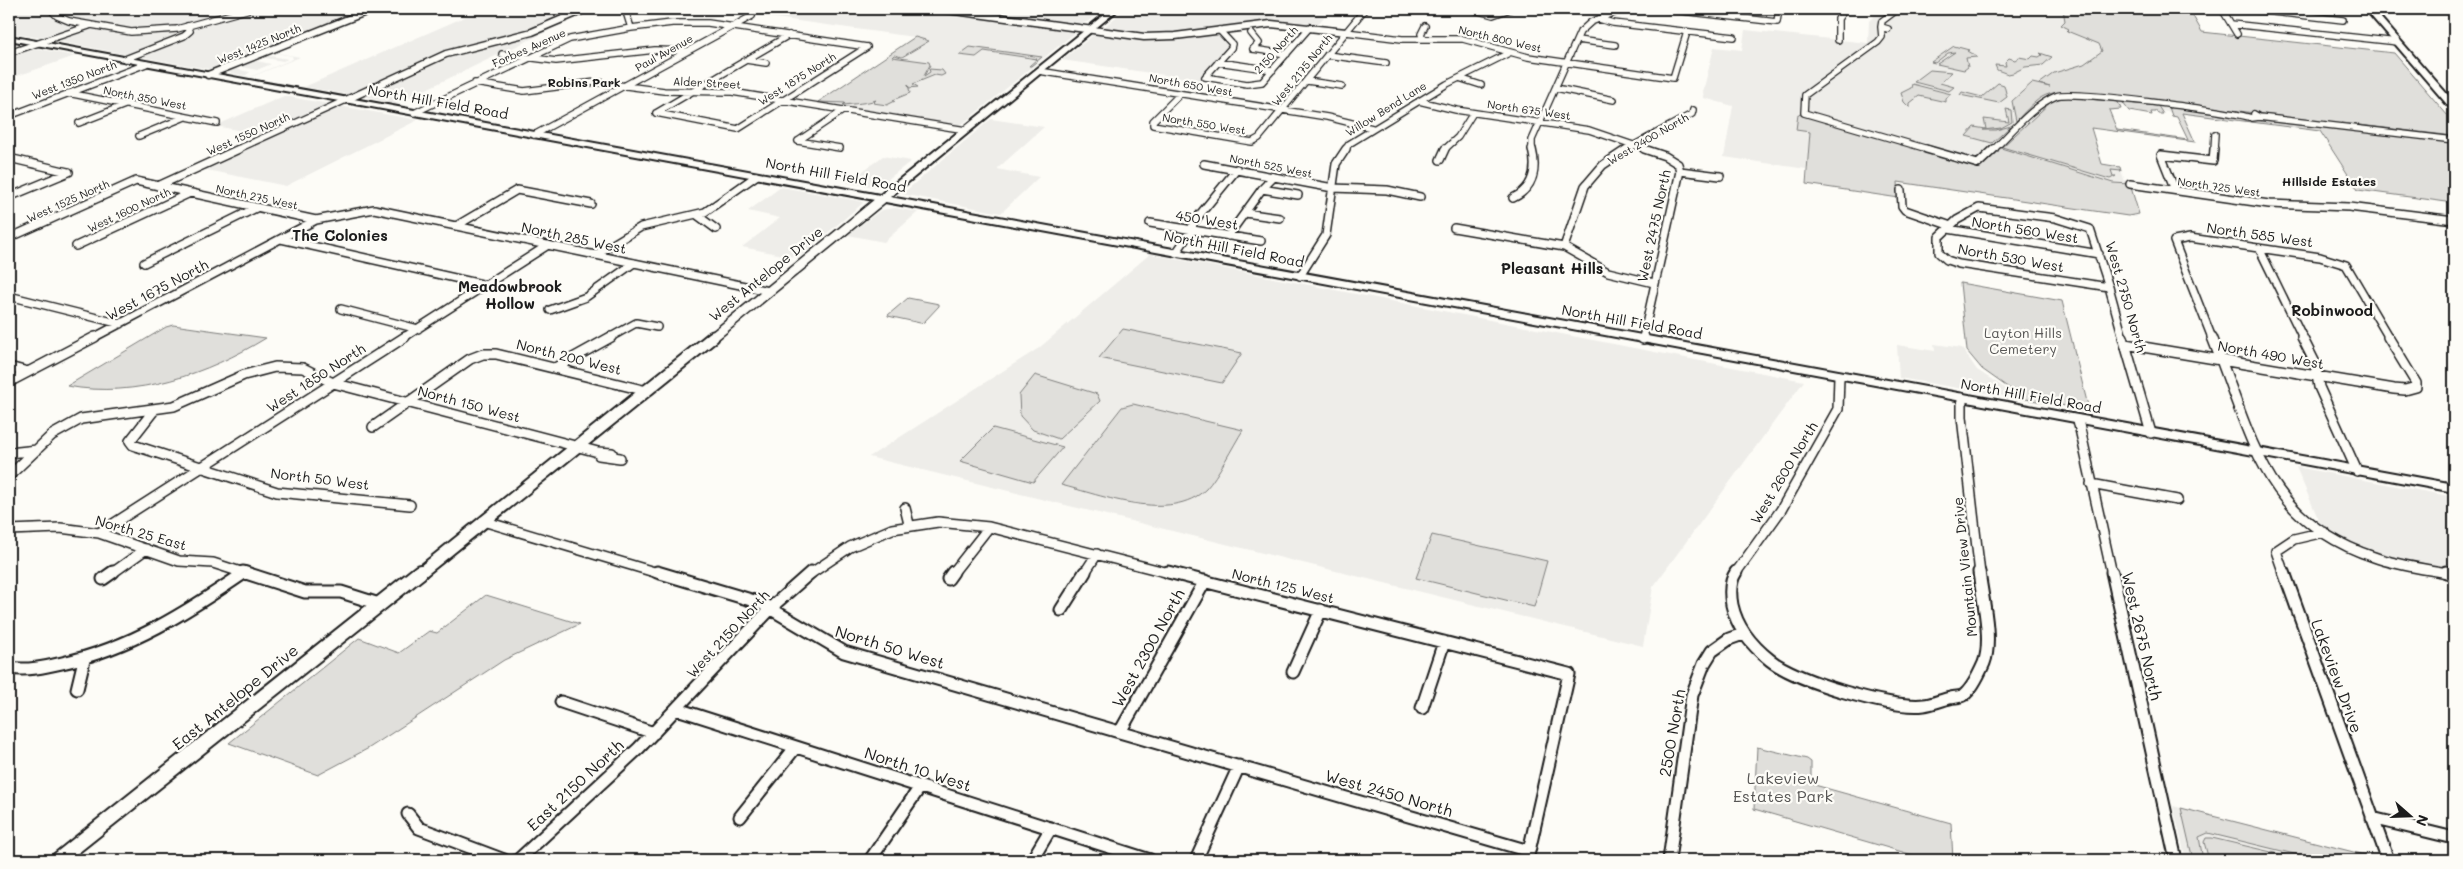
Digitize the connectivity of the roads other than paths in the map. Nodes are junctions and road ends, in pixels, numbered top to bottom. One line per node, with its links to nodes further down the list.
1 (50, 9): 23 (street)
2 (250, 9): 24 (street)
3 (373, 9): 63 (street, West 1425 North)
4 (586, 9): 74 (street)
5 (940, 9): 30 (street, North 800 West)
6 (1115, 9): 30 (main road, West Antelope Drive)
7 (1364, 9): 33 (street, West 2175 North)
8 (1471, 9): 9 (street)
9 (1510, 9)
10 (1624, 9): 20 (street)
11 (1664, 9): 12 (street)
12 (1779, 9)
13 (1845, 9): 42 (street)
14 (1898, 9): 28 (street)
15 (2222, 9): 22 (street)
16 (2246, 9): 21 (street)
17 (2368, 9): 43 (main road)
18 (626, 12): 29 (street)
19 (752, 16): 26 (street, Paul Avenue)
20 (1599, 19): 34 (street); 41 (street)
21 (2343, 20)
22 (2231, 24): 36 (street); 43 (street)
23 (91, 25): 24 (street); 44 (street)
24 (187, 26): 54 (street)
25 (1425, 26): 39 (street)
26 (733, 27): 29 (street, Forbes Avenue); 37 (street, Forbes Avenue); 47 (street, Paul Avenue)
27 (1310, 27): 32 (street, North 800 West); 33 (street, North 800 West); 51 (street, 2150 North)
28 (1881, 27): 31 (street); 85 (street)
29 (631, 28): 53 (street, Forbes Avenue)
30 (1090, 29): 32 (street, North 800 West); 61 (main road, West Antelope Drive)
31 (1888, 29)
32 (1219, 30): 56 (street)
33 (1346, 32): 39 (street, North 800 West); 52 (street, West 2175 North)
34 (1687, 32): 40 (street); 57 (street, North 800 West)
35 (1251, 33): 51 (street)
36 (2237, 34)
37 (789, 35): 46 (street, Forbes Avenue); 55 (street)
38 (9, 38): 44 (main road, North Hill Field Road)
39 (1423, 38): 49 (street, North 800 West)
40 (1734, 38)
41 (1576, 40): 45 (street); 57 (street)
42 (1838, 40)
43 (2398, 42): 79 (main road)
44 (37, 44): 48 (street); 54 (main road, North Hill Field Road)
45 (1615, 45)
46 (868, 46): 75 (street, West 1875 North)
47 (688, 51): 53 (street); 68 (street, Paul Avenue)
48 (9, 53)
49 (1509, 53): 57 (street, North 800 West); 64 (street, Willow Bend Lane)
50 (502, 54): 53 (street)
51 (1287, 54): 62 (street, 2150 North)
52 (1327, 55): 59 (street); 65 (street, West 2175 North)
53 (528, 58): 66 (street, Forbes Avenue)
54 (125, 59): 60 (main road, North Hill Field Road)
55 (746, 60): 58 (street); 71 (street)
56 (1218, 62): 62 (street); 62 (street, 2150 North)
57 (1567, 62): 70 (street)
58 (766, 63)
59 (1386, 63)
60 (146, 64): 63 (main road, North Hill Field Road); 72 (street, West 1350 North)
61 (1039, 70): 73 (street, North 650 West); 94 (main road, West Antelope Drive)
62 (1273, 70)
63 (208, 75): 74 (main road, North Hill Field Road)
64 (1459, 78): 67 (street); 77 (street, Willow Bend Lane)
65 (1306, 81): 69 (street); 81 (street, West 2175 North)
66 (475, 83): 68 (street, Alder Street); 83 (street, Forbes Avenue)
67 (1481, 84)
68 (627, 85): 71 (street, Alder Street); 96 (street, Paul Avenue)
69 (1342, 86)
70 (1556, 88): 76 (street); 89 (street)
71 (692, 91): 75 (street, Alder Street); 75 (street, West 1875 North)
72 (68, 93): 78 (street, North 350 West); 86 (street, West 1350 North)
73 (1180, 94): 81 (street, North 650 West); 92 (street)
74 (346, 100): 83 (main road, North Hill Field Road); 114 (street, West 1550 North)
75 (783, 100): 80 (street, Alder Street)
76 (1614, 100)
77 (1419, 101): 84 (street, North 675 West); 93 (street, Willow Bend Lane)
78 (125, 105): 87 (street, North 350 West); 91 (street)
79 (2454, 107)
80 (844, 110): 94 (street, Alder Street); 101 (street)
81 (1282, 110): 93 (street, North 650 West); 99 (street, West 2175 North)
82 (1693, 110): 100 (street, West 2400 North)
83 (414, 113): 96 (main road, North Hill Field Road)
84 (1473, 113): 89 (street, North 675 West); 103 (street)
85 (2242, 114): 88 (street)
86 (9, 116)
87 (186, 117): 90 (street, North 350 West); 97 (street)
88 (2259, 117): 98 (street)
89 (1541, 122): 100 (street, North 675 West); 124 (street)
90 (217, 123)
91 (78, 124)
92 (1153, 126): 99 (street, North 550 West)
93 (1372, 128): 115 (street, Willow Bend Lane)
94 (966, 130): 125 (main road, West Antelope Drive)
95 (2215, 134): 119 (street)
96 (534, 135): 108 (main road, North Hill Field Road)
97 (139, 136)
98 (2454, 140)
99 (1252, 142)
100 (1635, 145): 106 (street, West 2475 North); 149 (street, West 2400 North)
101 (840, 148)
102 (9, 158): 107 (street)
103 (1440, 160)
104 (1204, 164): 105 (street, North 525 West)
105 (1237, 169): 110 (street, North 525 West); 140 (street)
106 (1680, 171): 109 (street); 157 (street, West 2475 North)
107 (69, 172): 123 (street)
108 (756, 176): 125 (main road, North Hill Field Road); 131 (street)
109 (1720, 176)
110 (1273, 178): 112 (street, North 525 West); 116 (street)
111 (136, 182): 114 (street, North 275 West); 142 (street, West 1525 North)
112 (1301, 182): 115 (street, North 525 West); 121 (street)
113 (2130, 184): 119 (street, North 725 West)
114 (158, 186): 120 (street, North 275 West)
115 (1334, 188): 122 (street, North 525 West); 156 (street, Willow Bend Lane)
116 (1262, 189): 121 (street); 130 (street)
117 (517, 190): 126 (street); 136 (street)
118 (1901, 190): 138 (street, North 560 West)
119 (2175, 190): 134 (street, North 725 West)
120 (190, 193): 128 (street, North 275 West); 148 (street, West 1600 North)
121 (1298, 195): 127 (street)
122 (1420, 196)
123 (9, 197)
124 (1513, 198)
125 (882, 199): 151 (main road, North Hill Field Road); 160 (main road, West Antelope Drive)
126 (591, 204)
127 (1296, 204)
128 (256, 208): 133 (street, North 275 West); 154 (street)
129 (374, 209): 133 (street, North 275 West); 136 (street, North 285 West)
130 (1245, 213): 132 (street); 143 (street)
131 (697, 215): 139 (street); 153 (street)
132 (1280, 218)
133 (316, 220): 145 (street, West 1675 North)
134 (2454, 220)
135 (1150, 223): 140 (street, 450 West)
136 (456, 226): 147 (street, North 285 West)
137 (1454, 228): 149 (street)
138 (1949, 228): 152 (street, North 560 West); 152 (street, West 2750 North); 159 (street, North 530 West)
139 (716, 229)
140 (1192, 230): 143 (street, 450 West); 151 (street)
141 (9, 232): 142 (street)
142 (18, 234): 144 (street, West 1525 North)
143 (1228, 236): 146 (street, 450 West)
144 (9, 238)
145 (281, 239): 158 (street); 164 (street, West 1675 North)
146 (1261, 241)
147 (548, 245): 153 (street, North 285 West); 158 (street, West 1850 North)
148 (76, 246)
149 (1564, 247): 157 (street)
150 (2259, 248): 169 (street, North 585 West); 174 (street); 177 (street, North 585 West)
151 (1176, 253): 156 (main road, North Hill Field Road)
152 (2100, 254): 159 (street, West 2750 North)
153 (595, 255): 155 (street, North 285 West)
154 (144, 263)
155 (634, 263): 160 (street, North 285 West); 163 (street)
156 (1300, 276): 167 (main road, North Hill Field Road)
157 (1654, 282): 167 (street, West 2475 North)
158 (486, 285): 166 (street, West 1850 North)
159 (2109, 287): 168 (street, West 2750 North)
160 (769, 291): 178 (main road, West Antelope Drive)
161 (9, 296): 164 (street)
162 (341, 309): 166 (street)
163 (550, 310)
164 (120, 324): 172 (street, West 1675 North)
165 (657, 327): 171 (street)
166 (418, 329): 176 (street, West 1850 North)
167 (1643, 339): 173 (main road, North Hill Field Road)
168 (2126, 344): 169 (street, North 490 West); 184 (street, West 2750 North)
169 (2221, 360): 174 (street, North 490 West); 187 (street)
170 (9, 367): 172 (street)
171 (555, 368): 178 (street, North 200 West); 180 (street, North 200 West)
172 (28, 372): 175 (street, West 1675 North)
173 (1840, 376): 179 (main road, North Hill Field Road); 216 (street, West 2600 North)
174 (2319, 377): 177 (street, North 490 West); 191 (street)
175 (9, 382)
176 (333, 383): 180 (street, North 150 West); 181 (street, North 150 West); 190 (street, West 1850 North)
177 (2412, 389)
178 (647, 391): 185 (main road, West Antelope Drive)
179 (1962, 398): 182 (main road, North Hill Field Road); 216 (street, Mountain View Drive)
180 (408, 402): 183 (street); 185 (street, North 150 West)
181 (155, 409): 186 (street, North 150 West); 190 (street, North 50 West)
182 (2078, 420): 184 (main road, North Hill Field Road); 193 (street, West 2675 North)
183 (373, 427)
184 (2151, 433): 187 (main road, North Hill Field Road)
185 (578, 447): 189 (street, North 150 West); 198 (main road, West Antelope Drive)
186 (37, 450): 188 (street); 192 (street)
187 (2257, 452): 191 (main road, North Hill Field Road); 202 (street)
188 (9, 453)
189 (616, 457)
190 (200, 468): 196 (street, North 50 West); 203 (street, West 1850 North)
191 (2357, 471): 194 (main road, North Hill Field Road)
192 (9, 476)
193 (2091, 484): 195 (street); 245 (street, West 2675 North)
194 (2454, 488)
195 (2177, 500)
196 (410, 504)
197 (905, 508): 199 (street)
198 (483, 522): 206 (main road, West Antelope Drive); 213 (street, North 50 West)
199 (909, 524): 200 (street, West 2150 North); 213 (street, West 2150 North)
200 (989, 527): 205 (street, North 125 West); 210 (street)
201 (9, 530): 203 (street, North 25 East)
202 (2324, 532): 208 (street); 233 (street, Lakeview Drive)
203 (99, 533): 204 (street, North 25 East)
204 (146, 550): 207 (street, North 25 East); 209 (street)
205 (1097, 554): 211 (street, North 125 West); 214 (street)
206 (434, 560): 212 (main road, East Antelope Drive)
207 (244, 573): 212 (street, North 25 East); 218 (street)
208 (2454, 574)
209 (103, 579)
210 (948, 579)
211 (1204, 580): 215 (street, North 125 West); 226 (street, West 2300 North)
212 (379, 604): 237 (main road, East Antelope Drive)
213 (769, 607): 225 (street, West 2150 North); 226 (street, North 50 West)
214 (1061, 610)
215 (1321, 610): 217 (street, North 125 West); 220 (street)
216 (1743, 634): 244 (street, 2500 North)
217 (1444, 642): 221 (street, North 125 West); 224 (street)
218 (84, 660): 219 (street); 222 (street)
219 (9, 668)
220 (1293, 672)
221 (1569, 674): 236 (street, West 2450 North)
222 (77, 689)
223 (561, 702): 227 (street)
224 (1422, 708)
225 (677, 709): 227 (street, West 2150 North); 228 (street, North 10 West)
226 (1120, 732): 229 (street, North 50 West)
227 (654, 733): 239 (street, East 2150 North)
228 (795, 748): 230 (street, North 10 West); 232 (street)
229 (1239, 766): 236 (street, West 2450 North); 243 (street)
230 (920, 787): 234 (street, North 10 West); 240 (street)
231 (408, 814): 238 (street)
232 (740, 817)
233 (2372, 818): 235 (street); 246 (street, Lakeview Drive)
234 (1051, 828): 241 (street); 242 (street, North 10 West)
235 (2454, 838)
236 (1528, 856)
237 (58, 860)
238 (504, 860)
239 (518, 860)
240 (870, 860)
241 (1032, 860)
242 (1150, 860)
243 (1196, 860)
244 (1669, 860)
245 (2176, 860)
246 (2388, 860)

